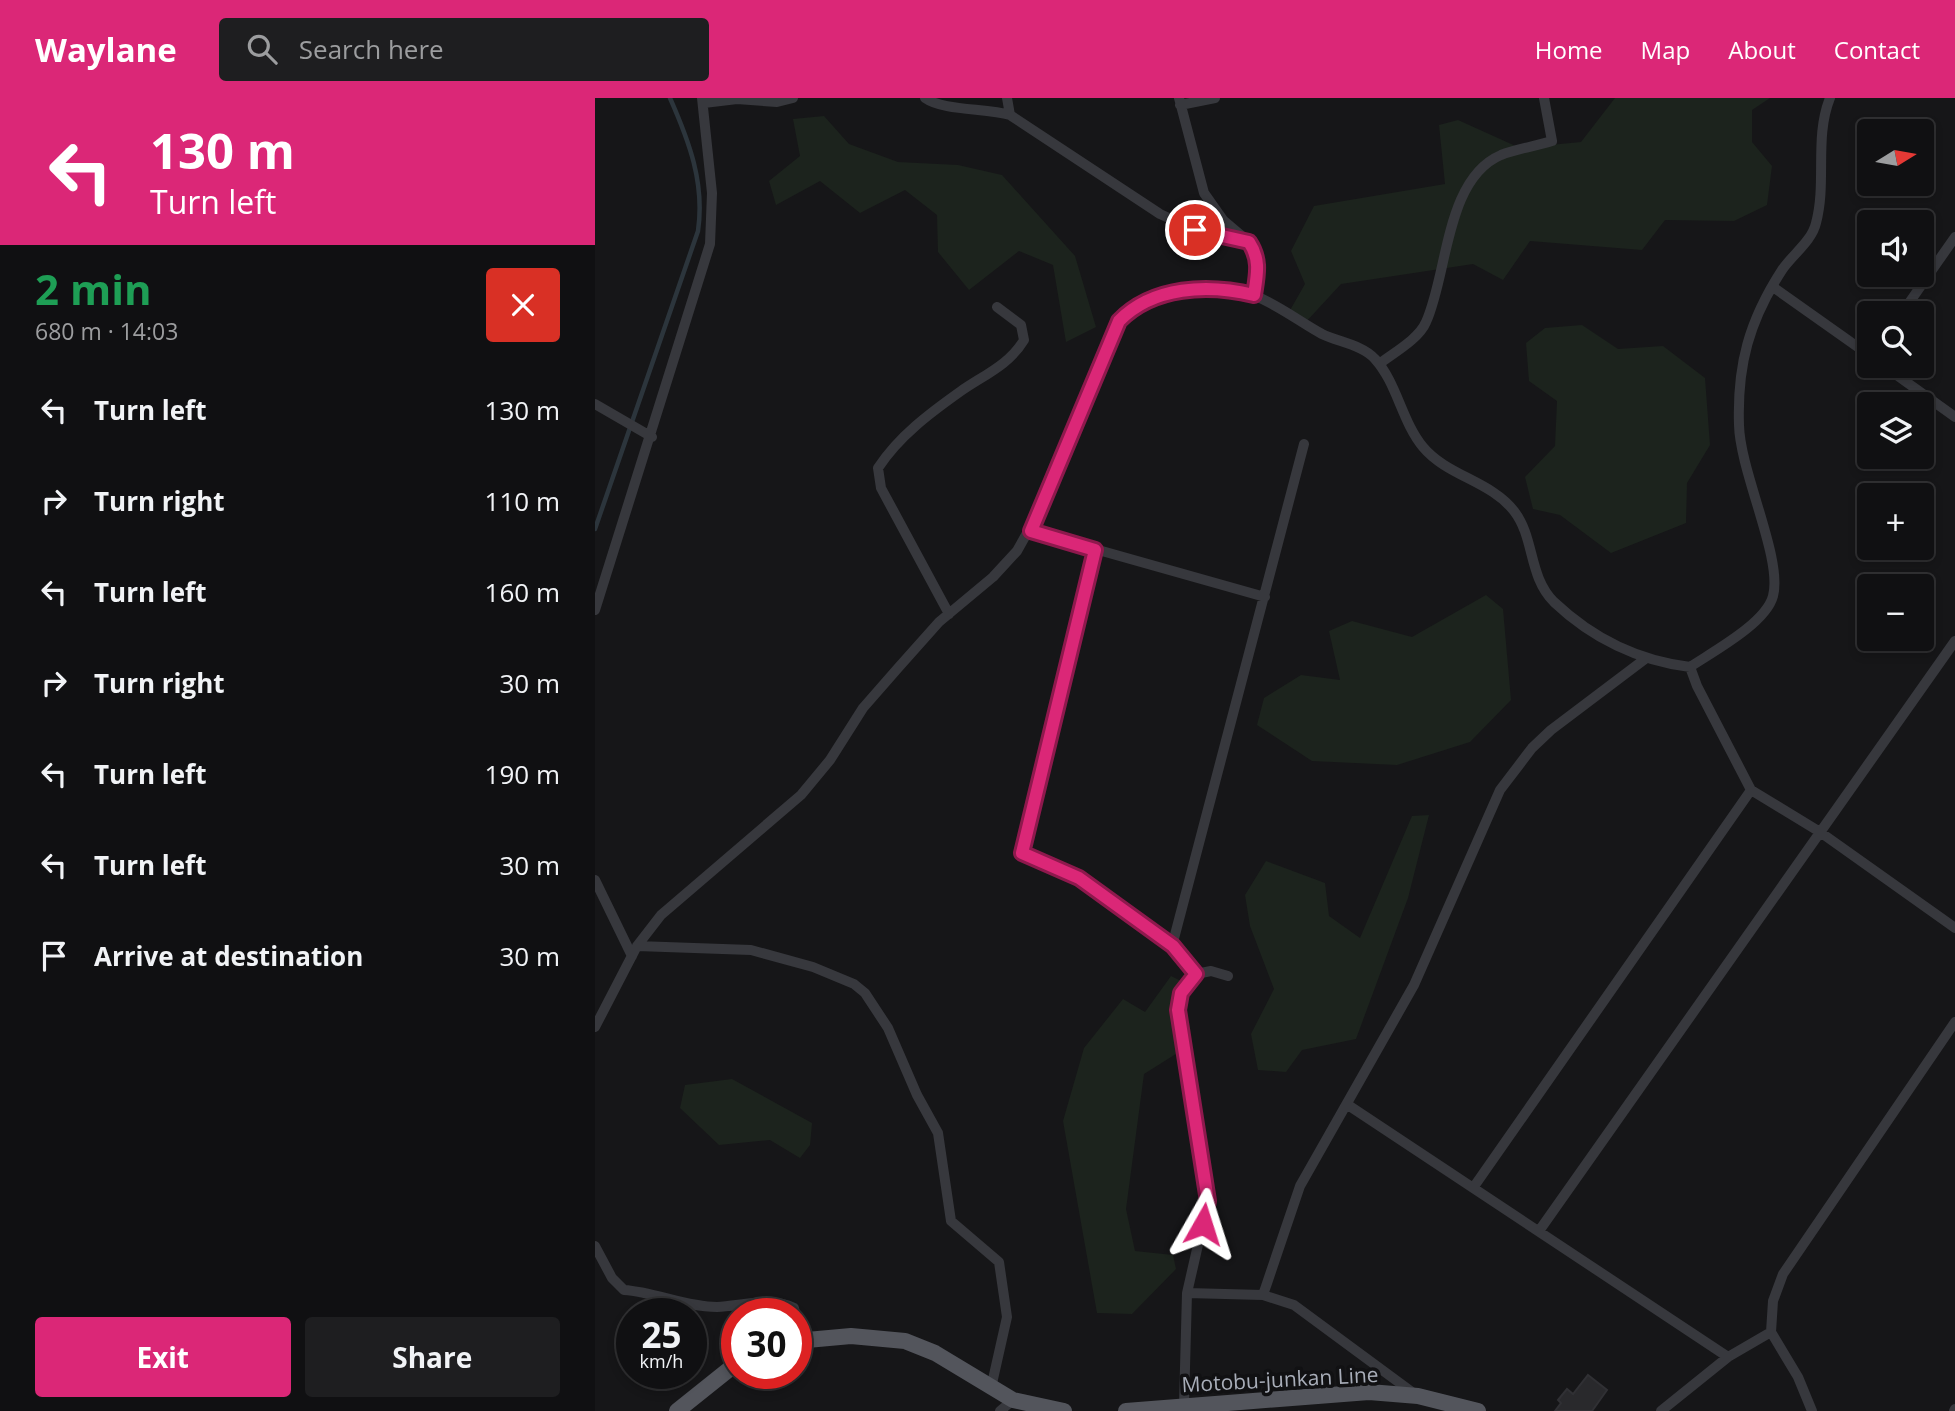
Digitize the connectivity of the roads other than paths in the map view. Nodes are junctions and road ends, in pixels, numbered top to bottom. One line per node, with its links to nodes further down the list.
1 (793, 98): 7 (street)
2 (925, 98): 9 (street)
3 (1007, 98): 9 (street)
4 (1215, 98): 8 (street)
5 (1544, 98): 17 (street)
6 (1830, 98): 12 (street)
7 (703, 100): 21 (street)
8 (1179, 102): 11 (street)
9 (1010, 115): 11 (street)
10 (1955, 237): 14 (street)
11 (1249, 242): 13 (street)
12 (1773, 287): 16 (street); 30 (street)
13 (1254, 295): 17 (street); 23 (street)
14 (1910, 301)
15 (997, 307): 27 (street)
16 (1857, 346)
17 (1379, 364): 29 (street)
18 (1901, 378): 20 (street)
19 (595, 404): 21 (street)
20 (1955, 416)
21 (652, 437): 26 (street)
22 (1304, 444): 25 (street)
23 (1031, 531): 24 (street); 27 (street)
24 (1095, 550): 25 (street); 35 (street)
25 (1265, 597): 35 (street)
26 (595, 610)
27 (949, 614): 36 (street)
28 (1955, 641): 32 (street)
29 (1645, 660): 30 (street); 41 (street)
30 (1690, 667): 31 (street)
31 (1751, 790): 32 (street); 42 (street)
32 (1820, 832): 34 (street); 43 (street)
33 (595, 880): 36 (street)
34 (1955, 928)
35 (1173, 946): 37 (street)
36 (634, 951): 40 (street); 52 (street)
37 (1196, 974): 38 (street); 45 (street)
38 (1229, 976)
39 (1955, 1022): 48 (street)
40 (595, 1027)
41 (1348, 1104): 42 (street); 46 (street)
42 (1473, 1188): 43 (street)
43 (1539, 1231): 50 (street)
44 (595, 1246): 47 (street)
45 (1187, 1293): 46 (street); 55 (street)
46 (1263, 1295): 53 (street)
47 (721, 1307)
48 (1771, 1332): 50 (street); 62 (street)
49 (812, 1340): 52 (main road)
50 (1728, 1357): 61 (street)
51 (721, 1376): 56 (main road)
52 (991, 1388): 54 (main road)
53 (1418, 1396): 55 (main road, Motobu-junkan Line); 60 (main road, Motobu-junkan Line)
54 (1013, 1400): 57 (street); 58 (main road)
55 (1184, 1405): 59 (main road, Motobu-junkan Line)
56 (677, 1411)
57 (1000, 1411)
58 (1064, 1411)
59 (1126, 1411)
60 (1478, 1411)
61 (1661, 1411)
62 (1812, 1411)

